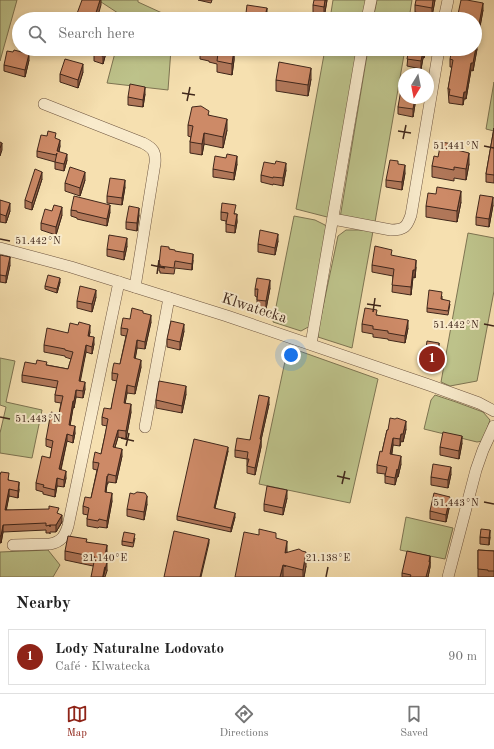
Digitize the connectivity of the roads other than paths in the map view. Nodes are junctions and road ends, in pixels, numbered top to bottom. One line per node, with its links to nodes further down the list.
1 (371, 0): 3 (street)
2 (448, 0): 4 (street)
3 (368, 12)
4 (445, 12)
5 (361, 56): 8 (street)
6 (438, 56): 8 (street)
7 (44, 104): 11 (street)
8 (333, 219): 13 (street)
9 (0, 248): 10 (street, Klwatecka)
10 (119, 282): 11 (street, Klwatecka); 17 (street)
11 (135, 287): 12 (street, Klwatecka)
12 (169, 298): 13 (street, Klwatecka); 16 (street)
13 (310, 344): 14 (street, Klwatecka)
14 (494, 411)
15 (494, 426): 18 (street)
16 (145, 427)
17 (13, 545)
18 (448, 577)

